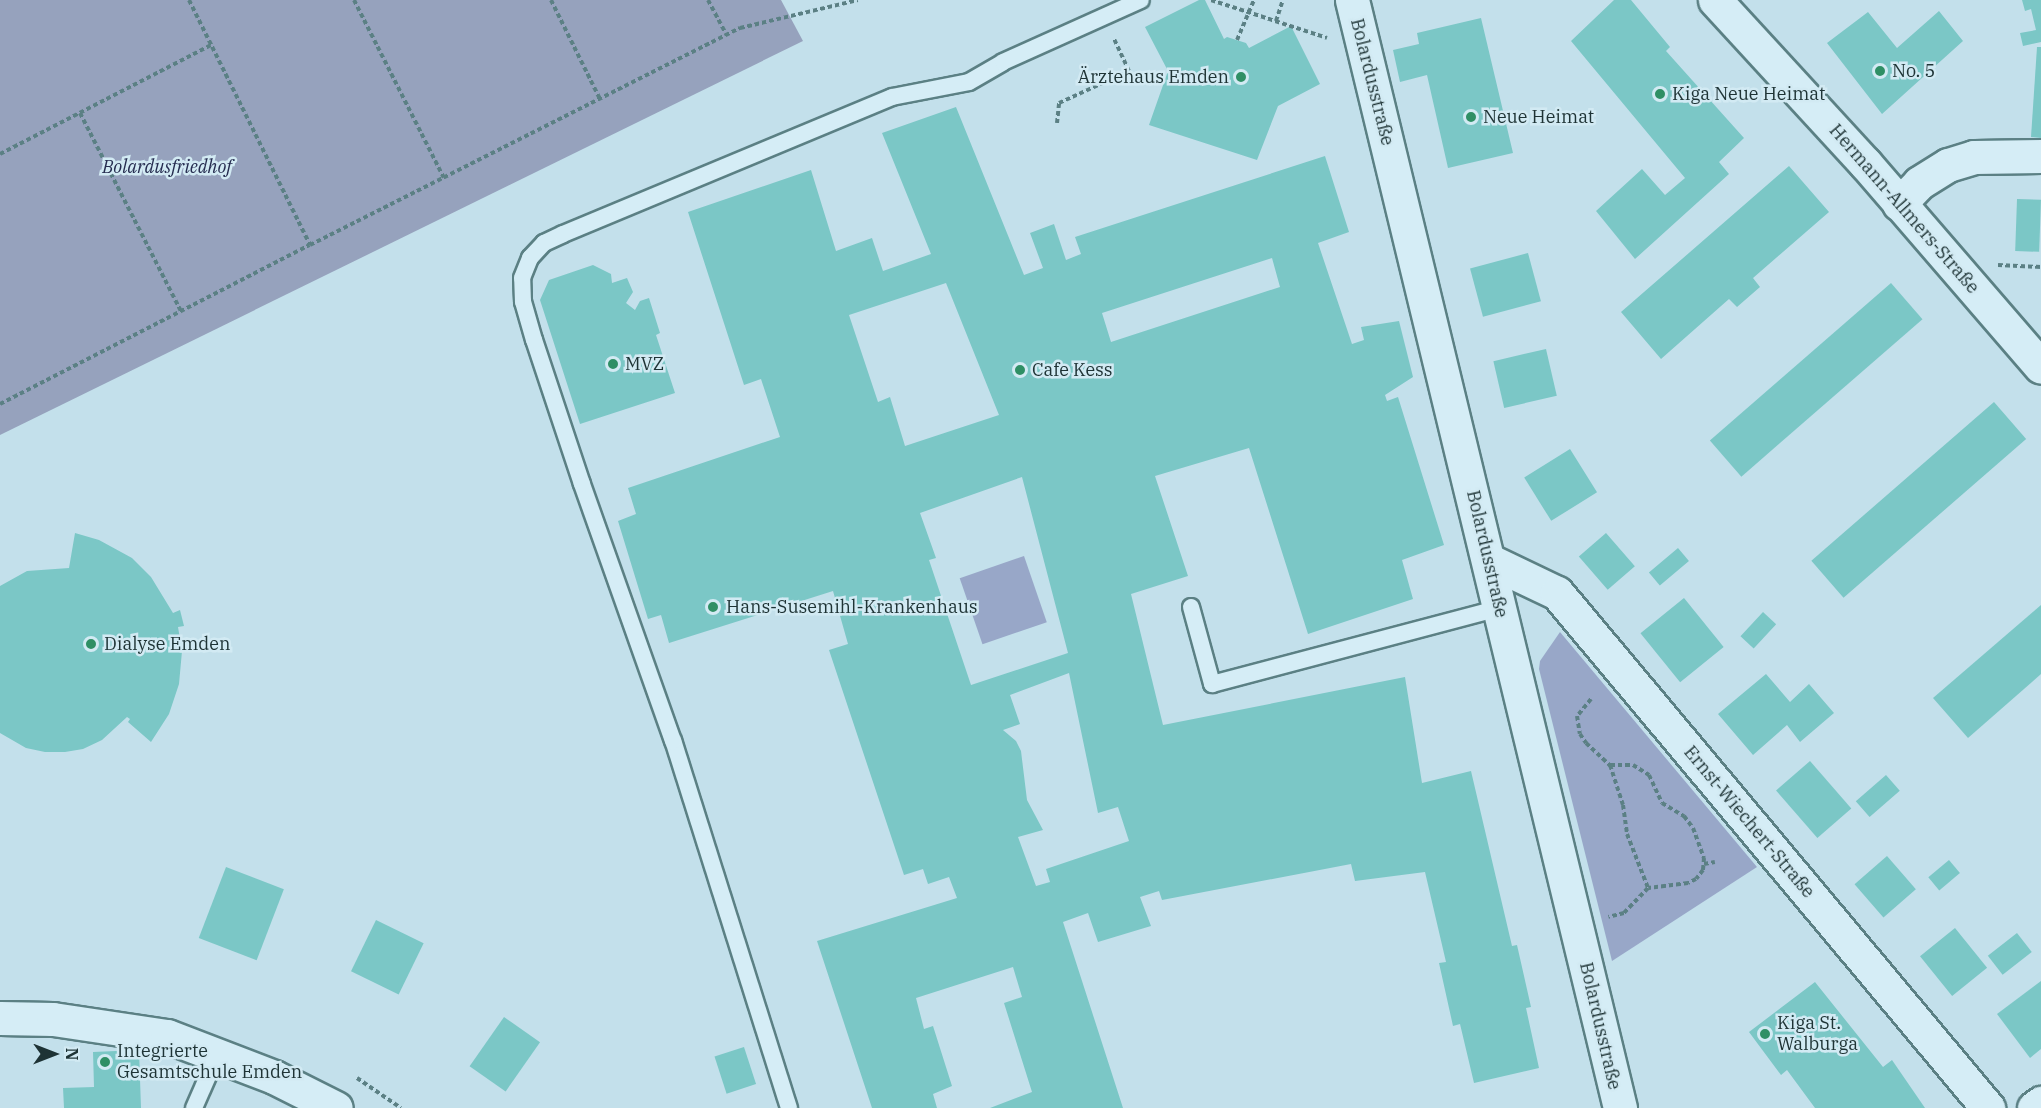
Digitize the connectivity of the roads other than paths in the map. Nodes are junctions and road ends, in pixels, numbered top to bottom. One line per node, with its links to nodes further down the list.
1 (1141, 0): 15 (lane)
2 (1352, 0): 7 (street, Bolardusstraße)
3 (1715, 0): 5 (street, Hermann-Allmers-Straße)
4 (2041, 156): 5 (street)
5 (1899, 204): 6 (street, Hermann-Allmers-Straße)
6 (2041, 367)
7 (1490, 561): 9 (street, Bolardusstraße); 17 (street, Ernst-Wiechert-Straße)
8 (1191, 607): 9 (lane)
9 (1500, 608): 16 (street, Bolardusstraße)
10 (0, 1018): 11 (street)
11 (218, 1053): 13 (lane); 14 (street)
12 (2041, 1103): 18 (street)
13 (194, 1108)
14 (336, 1108)
15 (789, 1108)
16 (1620, 1108)
17 (1988, 1108)
18 (2034, 1108)

